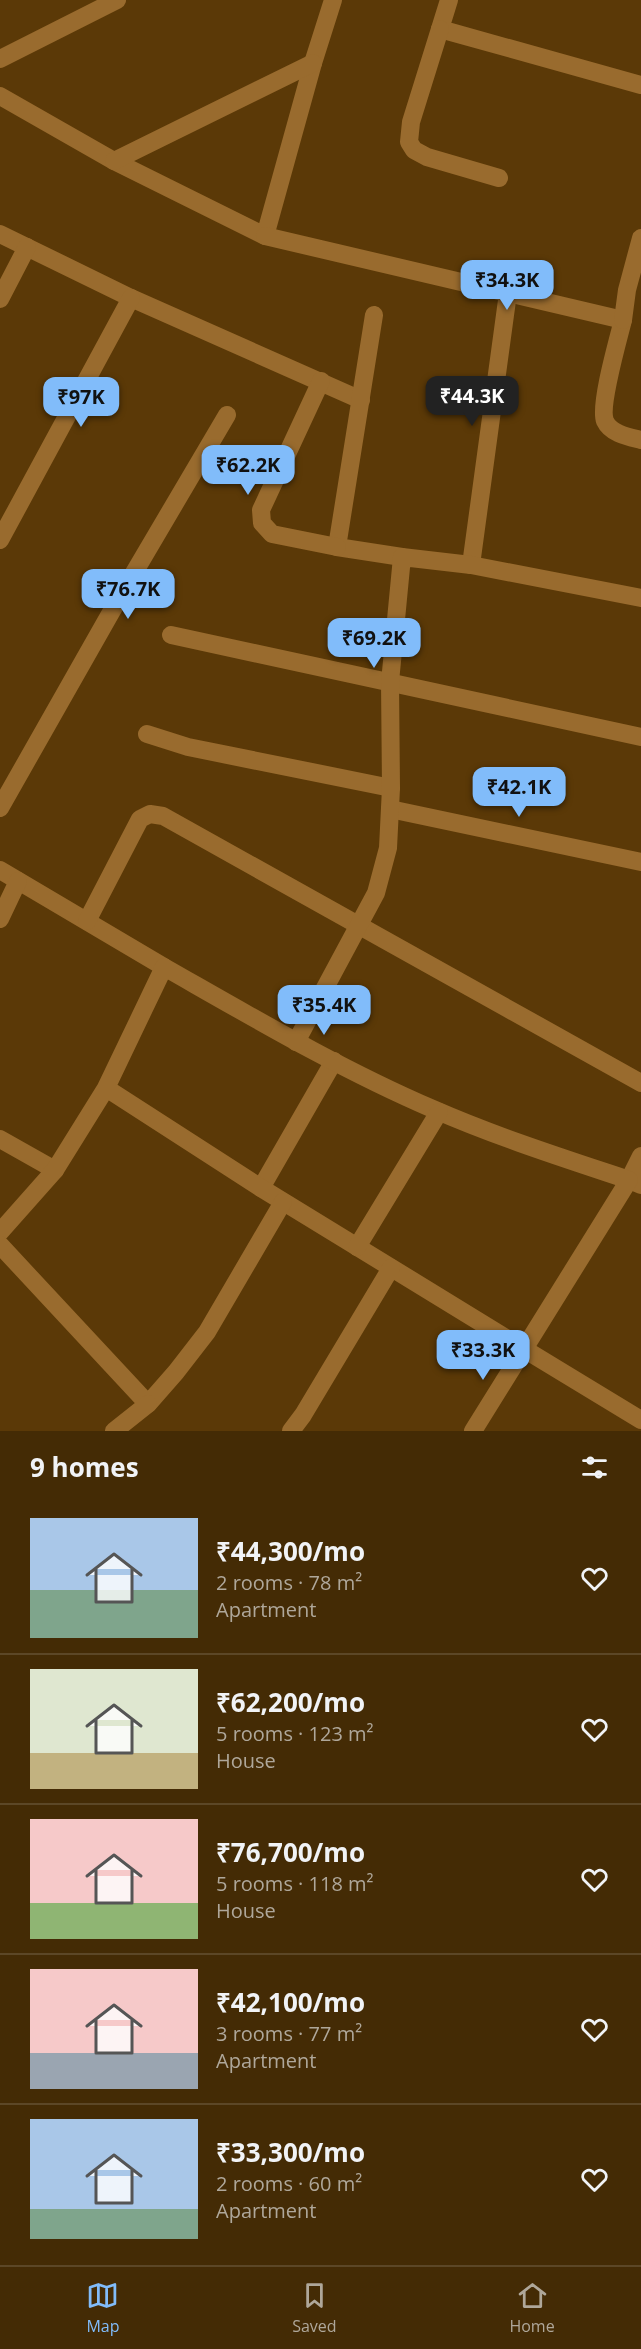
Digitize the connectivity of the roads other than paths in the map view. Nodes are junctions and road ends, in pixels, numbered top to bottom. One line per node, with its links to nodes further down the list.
1 (117, 0): 5 (street)
2 (333, 0): 6 (street)
3 (450, 0): 4 (street)
4 (440, 28): 7 (street); 10 (street)
5 (0, 59)
6 (313, 63): 9 (street); 12 (street)
7 (641, 85)
8 (0, 96): 9 (street)
9 (114, 161): 12 (street)
10 (499, 178)
11 (0, 234): 14 (street)
12 (266, 236): 16 (street)
13 (641, 238): 15 (street)
14 (27, 247): 17 (street); 18 (street)
15 (634, 292): 20 (street)
16 (508, 293): 20 (street); 28 (street)
17 (131, 298): 21 (street); 25 (street)
18 (0, 299)
19 (374, 315): 22 (street)
20 (623, 320): 24 (street)
21 (321, 381): 22 (street); 26 (street)
22 (361, 400): 26 (street)
23 (227, 415): 35 (street)
24 (641, 440)
25 (0, 540)
26 (337, 547): 27 (street)
27 (402, 557): 28 (street); 31 (street)
28 (471, 565): 29 (street)
29 (641, 598)
30 (171, 635): 31 (street)
31 (390, 682): 33 (street); 34 (street)
32 (147, 734): 34 (street)
33 (641, 737)
34 (391, 788): 36 (street)
35 (0, 808)
36 (390, 809): 37 (street); 42 (street)
37 (641, 862)
38 (0, 870): 39 (street)
39 (18, 880): 40 (street); 41 (street)
40 (0, 919)
41 (87, 921): 42 (street); 43 (street)
42 (358, 924): 44 (street); 46 (street)
43 (164, 968): 44 (street); 47 (street)
44 (296, 1042): 45 (street)
45 (334, 1061): 48 (street); 53 (street)
46 (641, 1083)
47 (106, 1088): 51 (street); 53 (street)
48 (439, 1112): 52 (street); 57 (street)
49 (0, 1139): 51 (street)
50 (641, 1156): 52 (street)
51 (55, 1170): 55 (street)
52 (635, 1183): 59 (street)
53 (261, 1188): 54 (street)
54 (284, 1202): 57 (street); 60 (street)
55 (0, 1232)
56 (0, 1245): 60 (street)
57 (357, 1247): 58 (street)
58 (391, 1268): 59 (street); 63 (street)
59 (524, 1349): 61 (street); 64 (street)
60 (148, 1404): 62 (street)
61 (641, 1420)
62 (114, 1431)
63 (291, 1431)
64 (473, 1431)

